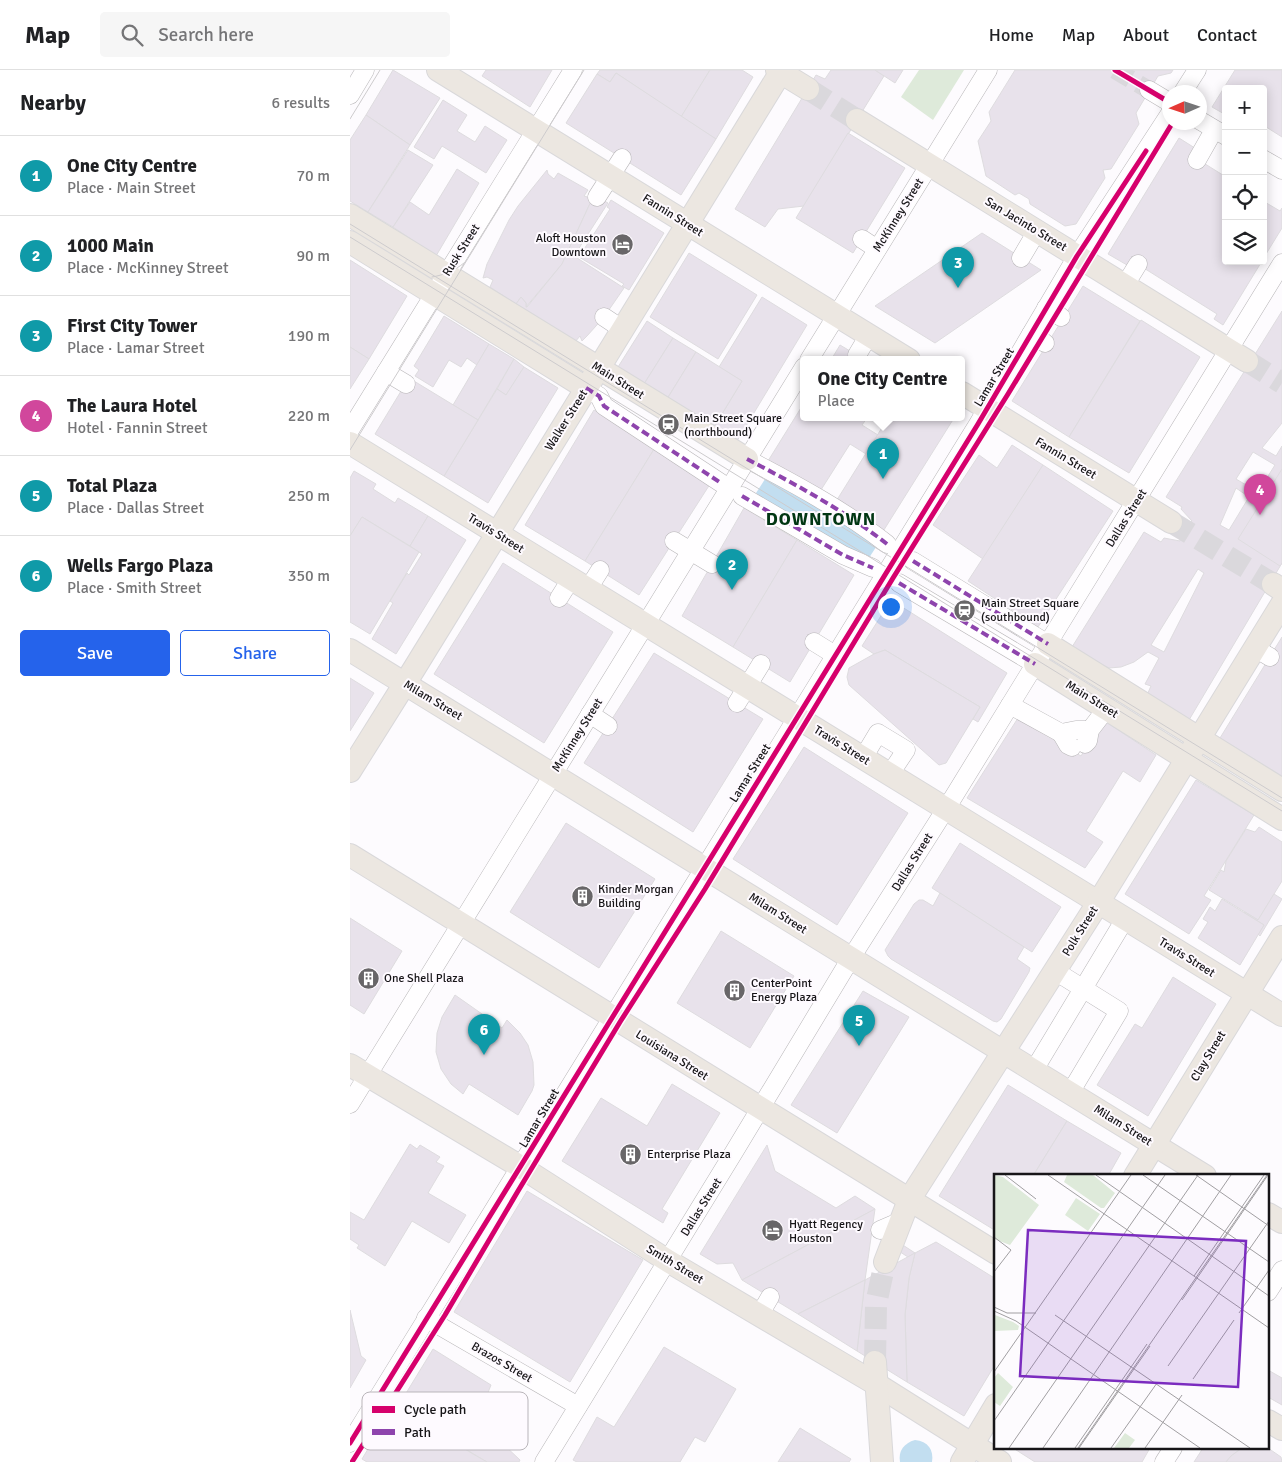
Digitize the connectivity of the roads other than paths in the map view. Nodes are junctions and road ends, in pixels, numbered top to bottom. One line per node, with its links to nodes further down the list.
1 (365, 70): 10 (street)
2 (438, 70): 15 (main road, Fannin Street)
3 (573, 70): 15 (street, Rusk Street)
4 (988, 70): 18 (street, McKinney Street)
5 (1196, 70): 7 (street)
6 (780, 71): 8 (main road); 23 (main road, Walker Street)
7 (1187, 85)
8 (808, 89)
9 (1149, 90): 11 (street)
10 (350, 94)
11 (1162, 97)
12 (856, 120): 18 (main road, San Jacinto Street)
13 (1162, 126): 28 (street, Lamar Street)
14 (1213, 129): 16 (street)
15 (536, 130): 19 (main road, Fannin Street); 32 (street, Rusk Street)
16 (1198, 160)
17 (1267, 161): 20 (street)
18 (929, 165): 24 (main road, San Jacinto Street); 27 (street, McKinney Street)
19 (616, 167): 21 (street); 23 (main road, Fannin Street)
20 (1282, 170)
21 (597, 197)
22 (350, 214): 32 (main road, Main Street)
23 (688, 224): 35 (main road, Fannin Street); 41 (main road, Walker Street)
24 (1037, 231): 28 (main road, San Jacinto Street); 29 (street)
25 (862, 239): 27 (street)
26 (350, 242): 34 (main road, Main Street)
27 (877, 249): 35 (street, McKinney Street)
28 (1077, 256): 33 (main road, San Jacinto Street); 47 (street, Lamar Street)
29 (1021, 258)
30 (1282, 263): 40 (street, Dallas Street)
31 (1138, 264): 33 (street)
32 (447, 274): 34 (street, Rusk Street); 41 (main road, Main Street)
33 (1125, 286): 40 (main road, San Jacinto Street)
34 (434, 294): 42 (street, Rusk Street); 45 (main road, Main Street)
35 (837, 315): 36 (main road, Fannin Street); 39 (street, McKinney Street)
36 (869, 335): 37 (main road, Fannin Street); 38 (street)
37 (886, 354)
38 (857, 355)
39 (815, 356)
40 (1238, 356): 53 (street, Dallas Street)
41 (598, 368): 45 (main road, Walker Street); 50 (main road, Main Street)
42 (386, 372): 44 (street); 48 (street, Rusk Street)
43 (800, 380): 50 (street, McKinney Street)
44 (406, 384)
45 (586, 388): 51 (street, Main Street); 55 (main road, Walker Street)
46 (965, 395): 47 (main road, Fannin Street)
47 (987, 409): 53 (main road, Fannin Street); 71 (street, Lamar Street)
48 (350, 430)
49 (350, 443): 55 (main road, Travis Street)
50 (748, 459): 57 (street, Main Street); 58 (street, McKinney Street)
51 (721, 483)
52 (742, 496): 61 (street)
53 (1137, 500): 54 (main road, Fannin Street); 69 (street, Dallas Street)
54 (1171, 522)
55 (497, 533): 64 (main road, Travis Street); 74 (main road, Walker Street)
56 (674, 541): 58 (street)
57 (888, 544)
58 (691, 552): 60 (street); 67 (street, McKinney Street)
59 (912, 561): 69 (street, Main Street)
60 (712, 564)
61 (873, 568)
62 (600, 570): 64 (street)
63 (900, 582): 73 (street, Main Street)
64 (580, 584): 66 (street); 67 (main road, Travis Street)
65 (1279, 593): 82 (main road, Polk Street)
66 (559, 598)
67 (646, 624): 75 (main road, Travis Street); 78 (street, McKinney Street)
68 (814, 642): 71 (street)
69 (1048, 644): 73 (street, Dallas Street); 82 (main road, Main Street)
70 (350, 650): 74 (main road, Milam Street)
71 (835, 655): 79 (street, Lamar Street)
72 (761, 664): 75 (street)
73 (1035, 664): 76 (street, Dallas Street); 77 (main road, Main Street)
74 (405, 684): 86 (main road, Walker Street); 88 (main road, Milam Street)
75 (742, 695): 79 (main road, Travis Street)
76 (1010, 705): 81 (street); 90 (street, Dallas Street)
77 (1107, 708): 83 (street); 85 (main road, Main Street)
78 (590, 714): 80 (street); 88 (street, McKinney Street)
79 (797, 717): 84 (main road, Travis Street); 93 (street, Lamar Street)
80 (608, 726)
81 (1061, 733): 83 (street); 83 (street)
82 (1200, 738): 85 (main road, Polk Street); 89 (main road, Main Street)
83 (1082, 740)
84 (863, 758): 87 (main road, Travis Street); 87 (street)
85 (1186, 759): 91 (main road, Main Street); 94 (main road, Polk Street)
86 (350, 770)
87 (890, 774): 90 (main road, Travis Street)
88 (553, 775): 93 (main road, Milam Street); 96 (street, McKinney Street)
89 (1282, 790)
90 (946, 809): 94 (main road, Travis Street); 98 (street, Dallas Street)
91 (1282, 819)
92 (350, 855): 96 (main road, Louisiana Street)
93 (704, 867): 98 (main road, Milam Street); 103 (street, Lamar Street)
94 (1098, 903): 95 (main road, Travis Street); 99 (main road, Polk Street)
95 (1125, 919): 100 (street); 101 (main road, Travis Street)
96 (461, 923): 103 (main road, Louisiana Street); 106 (street, McKinney Street)
97 (1282, 937): 101 (main road, Clay Street)
98 (851, 958): 104 (main road, Milam Street); 109 (street, Dallas Street)
99 (1055, 971): 100 (street); 104 (main road, Polk Street)
100 (1083, 988): 105 (street); 107 (street)
101 (1246, 993): 102 (main road, Travis Street); 110 (main road, Clay Street)
102 (1282, 1015)
103 (612, 1017): 109 (main road, Louisiana Street); 111 (street, Lamar Street)
104 (1004, 1052): 105 (main road, Milam Street); 114 (main road, Polk Street)
105 (1034, 1070): 107 (main road, Milam Street)
106 (359, 1071): 108 (street, McKinney Street); 111 (main road, Smith Street)
107 (1070, 1093): 110 (main road, Milam Street)
108 (350, 1104)
109 (760, 1109): 114 (main road, Louisiana Street); 120 (street, Dallas Street)
110 (1155, 1144): 112 (main road, Clay Street); 113 (main road, Milam Street)
111 (521, 1167): 120 (main road, Smith Street); 124 (street, Lamar Street)
112 (1136, 1174)
113 (1202, 1174)
114 (909, 1200): 116 (main road, Polk Street); 119 (main road, Louisiana Street)
115 (1269, 1215): 117 (main road)
116 (901, 1221): 118 (street); 121 (main road, Polk Street)
117 (1282, 1222)
118 (880, 1230)
119 (994, 1252)
120 (668, 1261): 125 (main road, Smith Street); 127 (street, Dallas Street)
121 (885, 1262)
122 (1282, 1270): 123 (street)
123 (1269, 1290)
124 (426, 1318): 126 (street, Lamar Street); 127 (street, Brazos Street)
125 (875, 1373): 134 (main road, Smith Street); 136 (main road)
126 (381, 1392)
127 (578, 1406): 135 (street, Dallas Street)
128 (994, 1408): 134 (main road)
129 (1269, 1422): 131 (main road)
130 (362, 1423): 132 (street, Lamar Street)
131 (1282, 1429)
132 (350, 1443)
133 (1172, 1450): 138 (street)
134 (967, 1453): 137 (main road, Smith Street)
135 (550, 1460)
136 (882, 1462)
137 (1000, 1462)
138 (1164, 1462)

